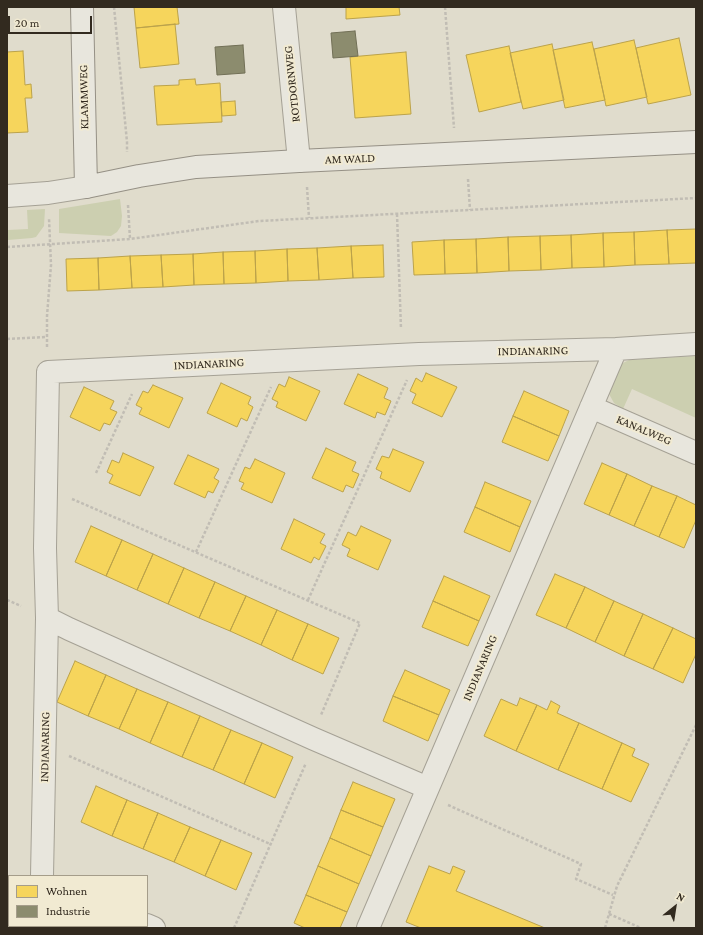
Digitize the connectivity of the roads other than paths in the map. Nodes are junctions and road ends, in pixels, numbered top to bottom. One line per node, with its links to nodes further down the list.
1 (82, 7): 5 (street, KLAMMWEG)
2 (284, 7): 4 (street, ROTDORNWEG)
3 (696, 142): 4 (street, AM WALD)
4 (299, 161): 5 (street, AM WALD)
5 (86, 187): 6 (street, AM WALD)
6 (7, 196)
7 (696, 344): 8 (street, INDIANARING)
8 (616, 349): 9 (street, INDIANARING); 11 (street, INDIANARING)
9 (591, 407): 10 (street, KANALWEG); 12 (street, INDIANARING)
10 (696, 453)
11 (47, 618): 12 (street); 13 (street, INDIANARING)
12 (428, 788): 14 (street, INDIANARING)
13 (42, 875)
14 (368, 928)

